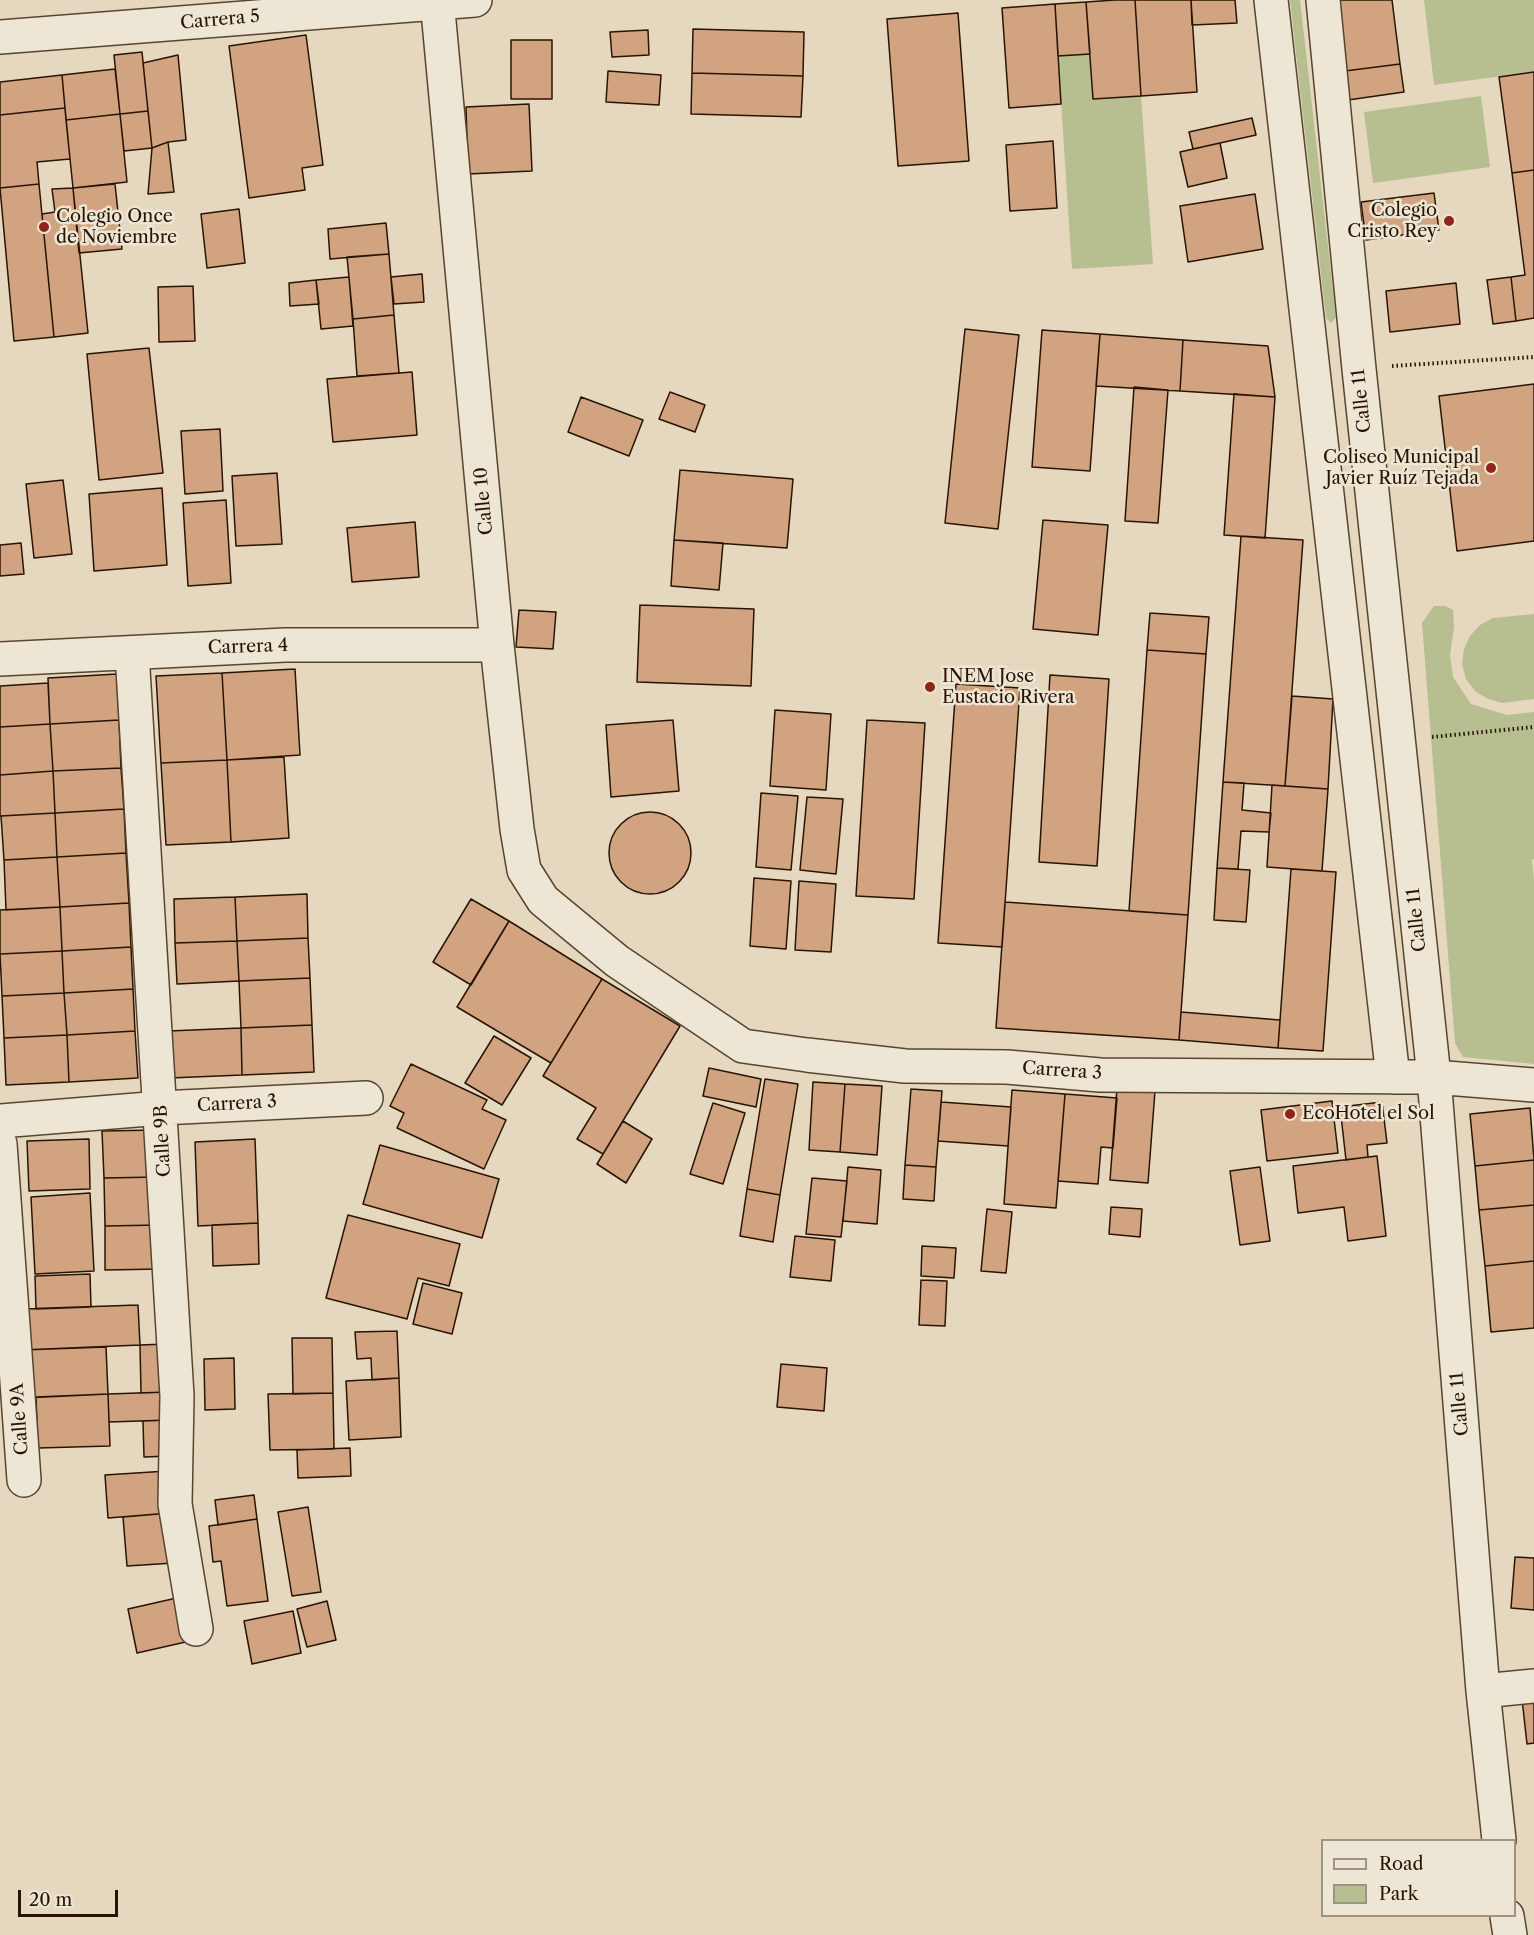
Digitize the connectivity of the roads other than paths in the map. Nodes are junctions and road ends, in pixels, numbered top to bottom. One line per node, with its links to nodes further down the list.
1 (475, 0): 4 (street, Carrera 5)
2 (1271, 0): 7 (street)
3 (1323, 0): 6 (street, Calle 11)
4 (437, 1): 5 (street, Carrera 5); 8 (street, Calle 10)
5 (0, 37)
6 (1359, 369): 7 (street); 13 (street, Calle 11)
7 (1312, 374): 12 (street)
8 (497, 645): 9 (street, Carrera 4); 11 (street, Calle 10)
9 (132, 653): 10 (street, Carrera 4); 16 (street, Calle 9B)
10 (0, 659)
11 (617, 961): 12 (street, Carrera 3)
12 (1393, 1077): 13 (street, Carrera 3)
13 (1434, 1077): 14 (street, Carrera 3); 22 (street, Calle 11)
14 (1534, 1085)
15 (366, 1098): 16 (street, Carrera 3)
16 (161, 1107): 17 (street, Carrera 3); 20 (street, Calle 9B)
17 (0, 1121)
18 (0, 1144): 19 (street, Calle 9A)
19 (24, 1480)
20 (196, 1629)
21 (1534, 1686): 22 (street)
22 (1483, 1690): 23 (street, Calle 11)
23 (1499, 1839)
24 (1508, 1917): 25 (street)
25 (1509, 1935)

